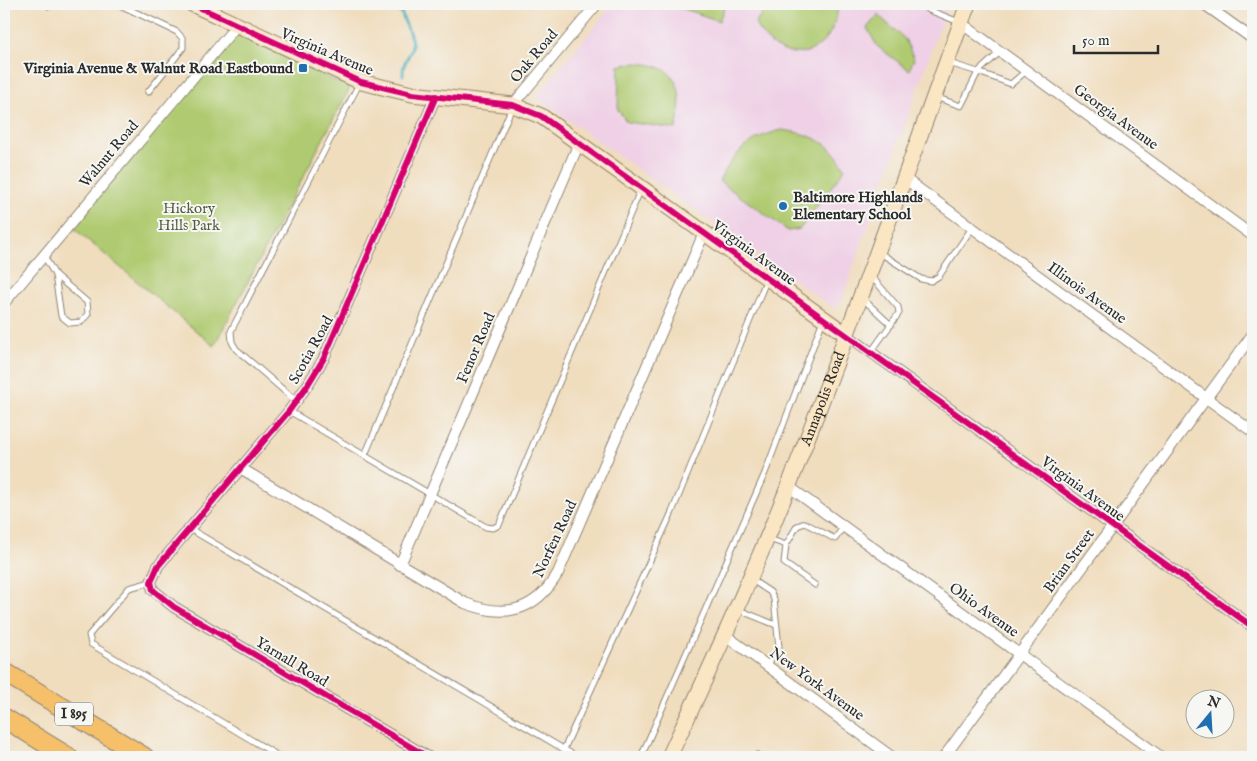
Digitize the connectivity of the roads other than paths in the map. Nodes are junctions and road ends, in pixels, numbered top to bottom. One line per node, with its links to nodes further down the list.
1 (46, 4): 2 (lane)
2 (57, 4)
3 (118, 4): 17 (lane)
4 (192, 4): 10 (main road, Virginia Avenue)
5 (596, 4): 20 (street, Oak Road)
6 (921, 4): 9 (lane)
7 (968, 4): 9 (main road, Annapolis Road)
8 (1204, 4): 11 (street)
9 (961, 23): 12 (street, Georgia Avenue); 13 (main road, Annapolis Road)
10 (237, 25): 16 (main road, Virginia Avenue); 28 (street, Walnut Road)
11 (1253, 39)
12 (1000, 52): 14 (street, Georgia Avenue); 15 (lane)
13 (946, 62): 15 (lane); 19 (main road, Annapolis Road)
14 (1027, 71): 15 (lane); 26 (street, Georgia Avenue)
15 (978, 72): 19 (lane)
16 (360, 82): 18 (main road, Virginia Avenue); 40 (lane)
17 (148, 92)
18 (436, 96): 20 (main road, Virginia Avenue); 40 (street, Scotia Road)
19 (934, 96): 22 (main road, Annapolis Road)
20 (513, 104): 21 (main road, Virginia Avenue); 43 (lane)
21 (579, 143): 23 (main road, Virginia Avenue); 46 (street, Fenor Road)
22 (904, 178): 24 (street, Illinois Avenue); 27 (main road, Annapolis Road)
23 (641, 188): 25 (main road, Virginia Avenue); 46 (lane)
24 (972, 228): 27 (lane); 39 (street, Illinois Avenue)
25 (704, 233): 31 (main road, Virginia Avenue); 52 (street, Norfen Road)
26 (1253, 236)
27 (877, 251): 29 (main road, Annapolis Road)
28 (44, 255): 30 (lane); 33 (street, Walnut Road)
29 (869, 274): 32 (main road, Annapolis Road); 35 (lane)
30 (55, 275): 30 (lane)
31 (767, 278): 34 (main road, Virginia Avenue); 66 (lane)
32 (860, 297): 35 (lane); 36 (main road, Annapolis Road)
33 (4, 303)
34 (824, 320): 36 (main road, Virginia Avenue); 72 (lane)
35 (891, 325): 38 (lane)
36 (847, 334): 38 (street, Virginia Avenue); 45 (main road, Annapolis Road)
37 (1253, 334): 39 (street, Brian Street)
38 (871, 352): 47 (street, Virginia Avenue)
39 (1206, 398): 42 (street, Illinois Avenue); 47 (street, Brian Street)
40 (296, 401): 41 (street, Scotia Road)
41 (289, 411): 43 (lane); 44 (street, Scotia Road)
42 (1253, 432)
43 (365, 455): 46 (lane)
44 (242, 469): 49 (street, Scotia Road); 52 (street, Norfen Road)
45 (788, 486): 48 (street, Ohio Avenue); 50 (main road, Annapolis Road)
46 (430, 493): 52 (street, Fenor Road)
47 (1113, 525): 58 (street, Virginia Avenue); 60 (street, Brian Street)
48 (844, 526): 51 (lane); 60 (street, Ohio Avenue)
49 (190, 528): 54 (street, Scotia Road); 66 (lane)
50 (767, 538): 51 (lane); 53 (main road, Annapolis Road)
51 (786, 545): 55 (lane)
52 (400, 565)
53 (749, 578): 56 (main road, Annapolis Road); 57 (lane)
54 (150, 582): 69 (lane); 70 (street, Yarnall Road)
55 (815, 586)
56 (737, 608): 57 (lane); 59 (main road, Annapolis Road)
57 (776, 625): 61 (lane)
58 (1253, 627)
59 (725, 635): 61 (street, New York Avenue); 73 (main road, Annapolis Road)
60 (1019, 654): 75 (street, Brian Street); 76 (street, Ohio Avenue)
61 (767, 666): 74 (street, New York Avenue)
62 (4, 672): 68 (highway, I 895)
63 (4, 718): 65 (highway, I 895)
64 (4, 726): 65 (highway)
65 (52, 747): 67 (highway, I 895)
66 (564, 749): 71 (lane)
67 (68, 757)
68 (144, 757)
69 (280, 757)
70 (428, 757)
71 (577, 757)
72 (641, 757)
73 (670, 757)
74 (892, 757)
75 (944, 757)
76 (1162, 757)

